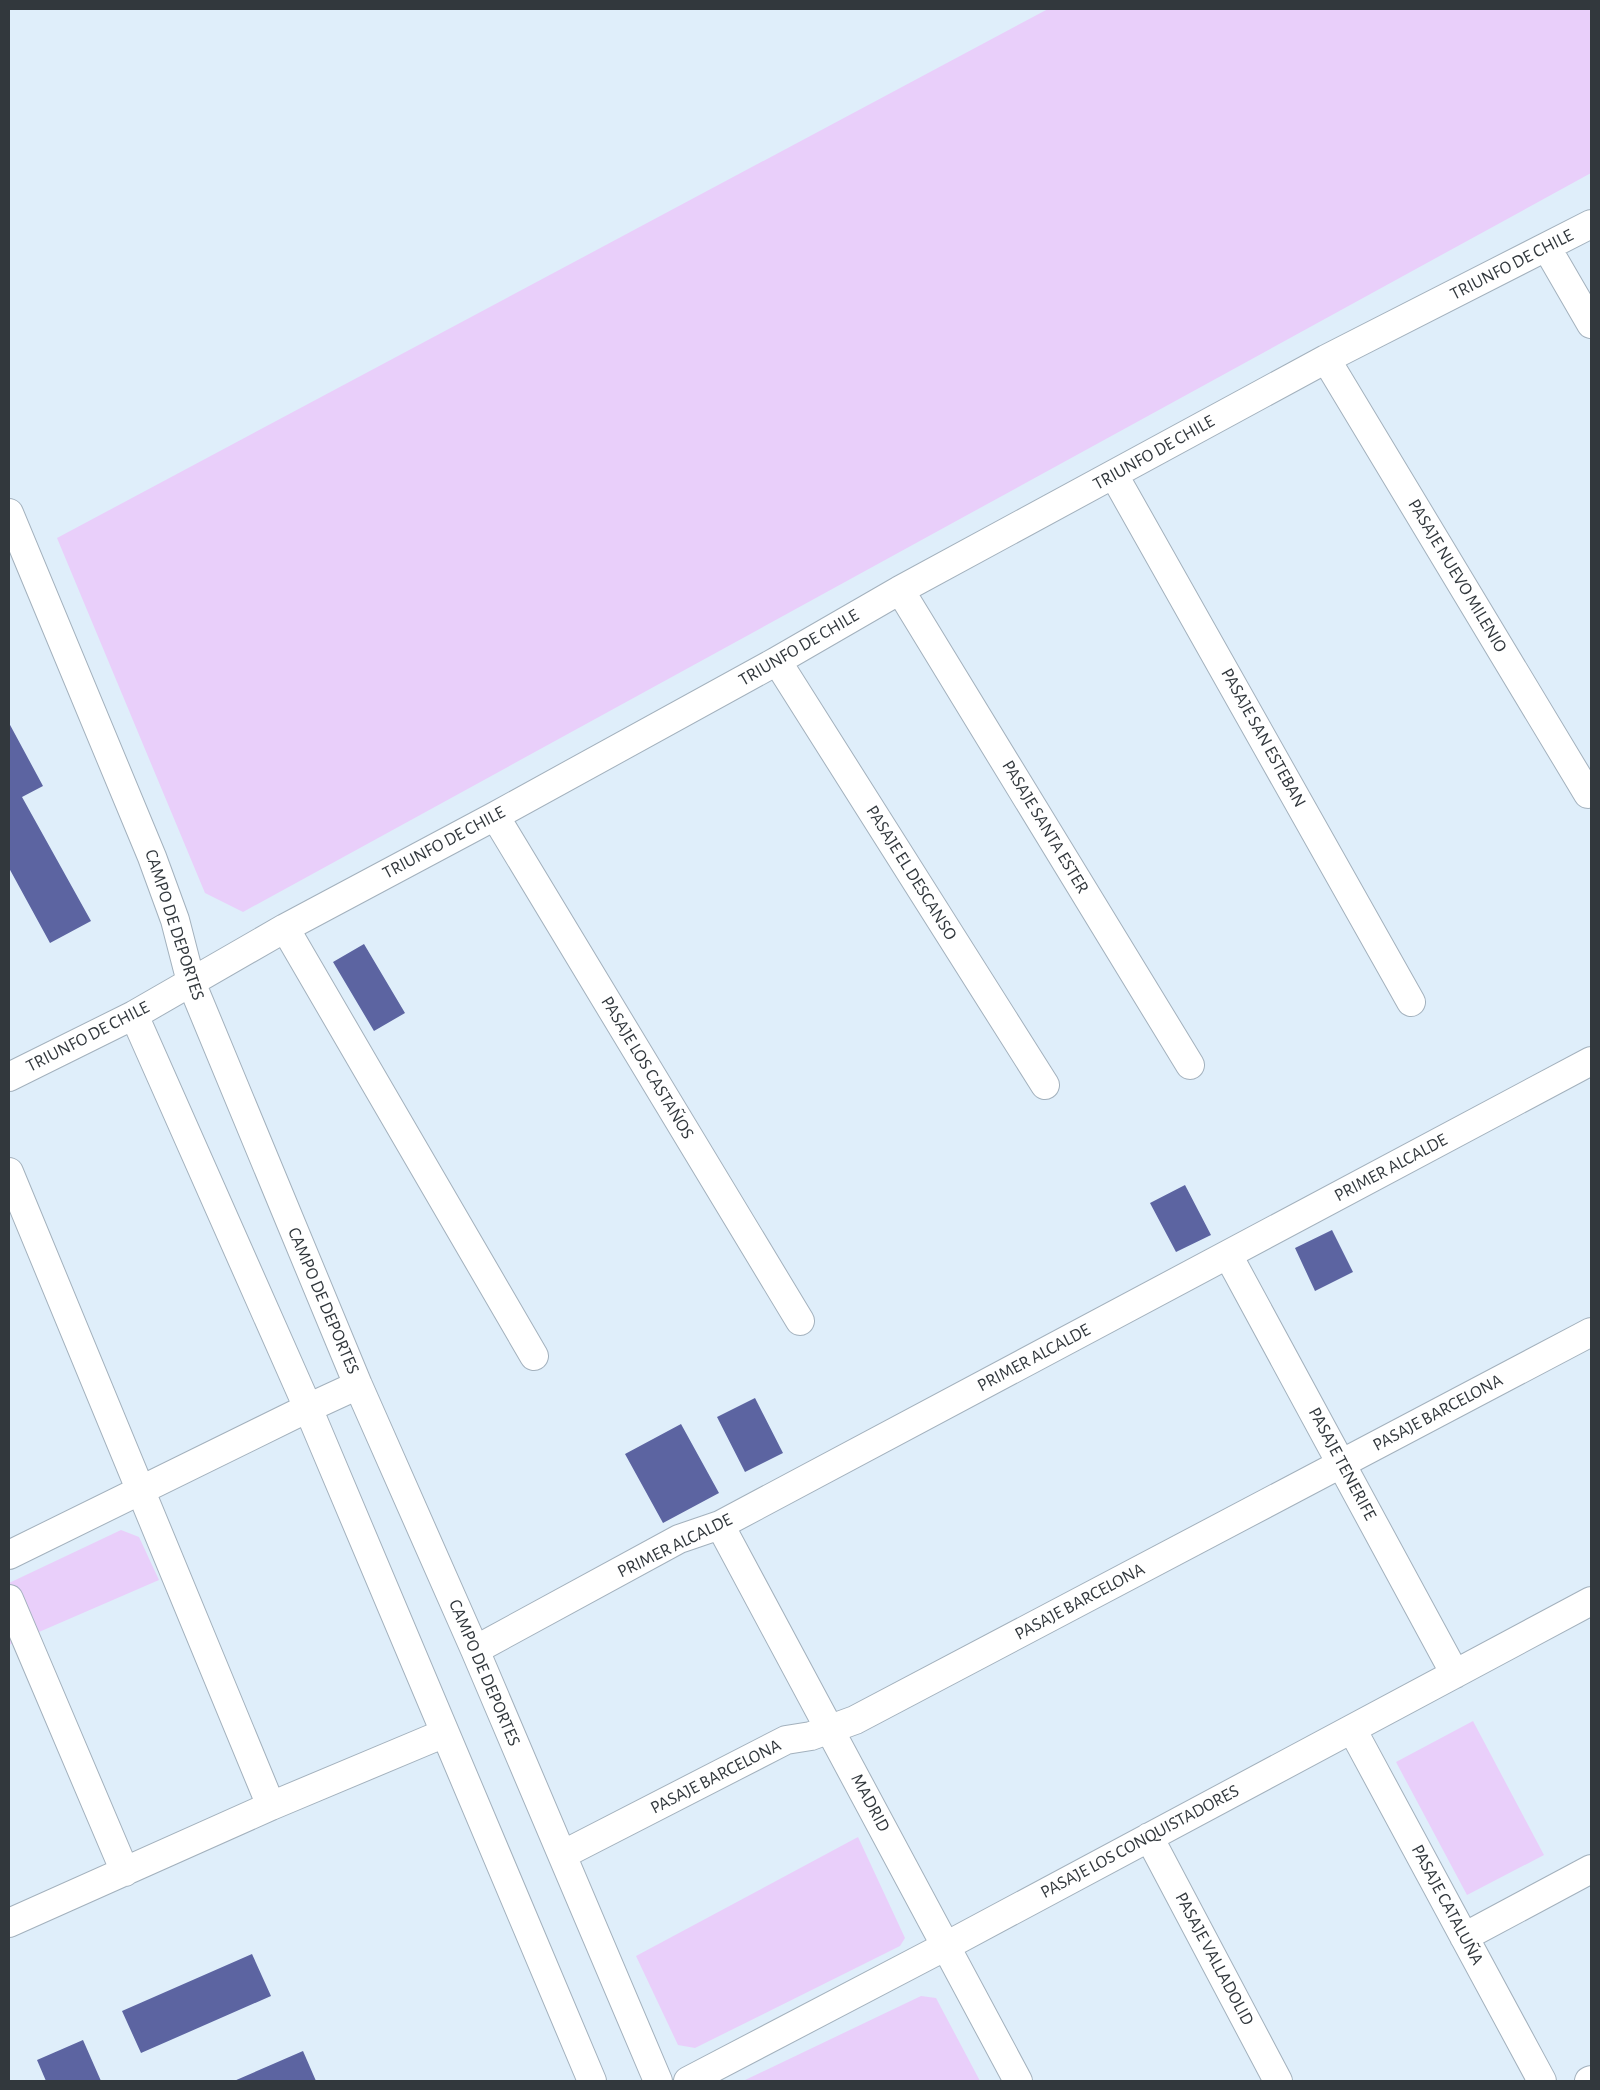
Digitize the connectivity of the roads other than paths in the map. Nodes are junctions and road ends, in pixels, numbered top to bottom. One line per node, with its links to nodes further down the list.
1 (1591, 224): 2 (street, TRIUNFO DE CHILE)
2 (1547, 248): 3 (street); 4 (street, TRIUNFO DE CHILE)
3 (1591, 324)
4 (1326, 359): 5 (street, TRIUNFO DE CHILE); 9 (street, PASAJE NUEVO MILENIO)
5 (1114, 475): 7 (street, TRIUNFO DE CHILE); 13 (street, PASAJE SAN ESTEBAN)
6 (9, 513): 12 (street, CAMPO DE DEPORTES)
7 (900, 590): 8 (street, TRIUNFO DE CHILE); 16 (street, PASAJE SANTA ESTER)
8 (778, 661): 10 (street, TRIUNFO DE CHILE); 18 (street, PASAJE EL DESCANSO)
9 (1588, 794)
10 (495, 816): 11 (street, TRIUNFO DE CHILE); 21 (street, PASAJE LOS CASTAÑOS)
11 (286, 928): 12 (street, TRIUNFO DE CHILE); 23 (street)
12 (191, 982): 14 (street, TRIUNFO DE CHILE); 24 (street, CAMPO DE DEPORTES)
13 (1411, 1002)
14 (134, 1015): 17 (street, TRIUNFO DE CHILE); 25 (street)
15 (1591, 1061): 20 (street, PRIMER ALCALDE)
16 (1190, 1065)
17 (9, 1077)
18 (1045, 1085)
19 (9, 1172): 27 (street)
20 (1228, 1255): 26 (street, PASAJE TENERIFE); 28 (street, PRIMER ALCALDE)
21 (800, 1321)
22 (1591, 1332): 26 (street, PASAJE BARCELONA)
23 (534, 1356)
24 (358, 1385): 25 (street); 32 (street, CAMPO DE DEPORTES)
25 (308, 1408): 27 (street); 36 (street)
26 (1342, 1464): 33 (street, PASAJE TENERIFE); 34 (street, PASAJE BARCELONA)
27 (141, 1490): 29 (street); 37 (street)
28 (720, 1525): 32 (street, PRIMER ALCALDE); 34 (street, MADRID)
29 (9, 1555)
30 (9, 1599): 41 (street)
31 (1591, 1601): 33 (street, PASAJE LOS CONQUISTADORES)
32 (475, 1650): 39 (street, CAMPO DE DEPORTES)
33 (1455, 1674): 35 (street, PASAJE LOS CONQUISTADORES)
34 (830, 1728): 39 (street, PASAJE BARCELONA); 44 (street, MADRID)
35 (1352, 1729): 38 (street, PASAJE LOS CONQUISTADORES); 43 (street, PASAJE CATALUÑA)
36 (445, 1733): 37 (street); 45 (street)
37 (271, 1806): 41 (street)
38 (1149, 1838): 44 (street, PASAJE LOS CONQUISTADORES); 49 (street, PASAJE VALLADOLID)
39 (562, 1855): 46 (street, CAMPO DE DEPORTES)
40 (1591, 1869): 43 (street)
41 (125, 1872): 42 (street)
42 (9, 1923)
43 (1464, 1937): 50 (street, PASAJE CATALUÑA)
44 (946, 1946): 47 (street, PASAJE LOS CONQUISTADORES); 48 (street, MADRID)
45 (592, 2081)
46 (658, 2081)
47 (688, 2081)
48 (1018, 2081)
49 (1278, 2081)
50 (1542, 2081)

